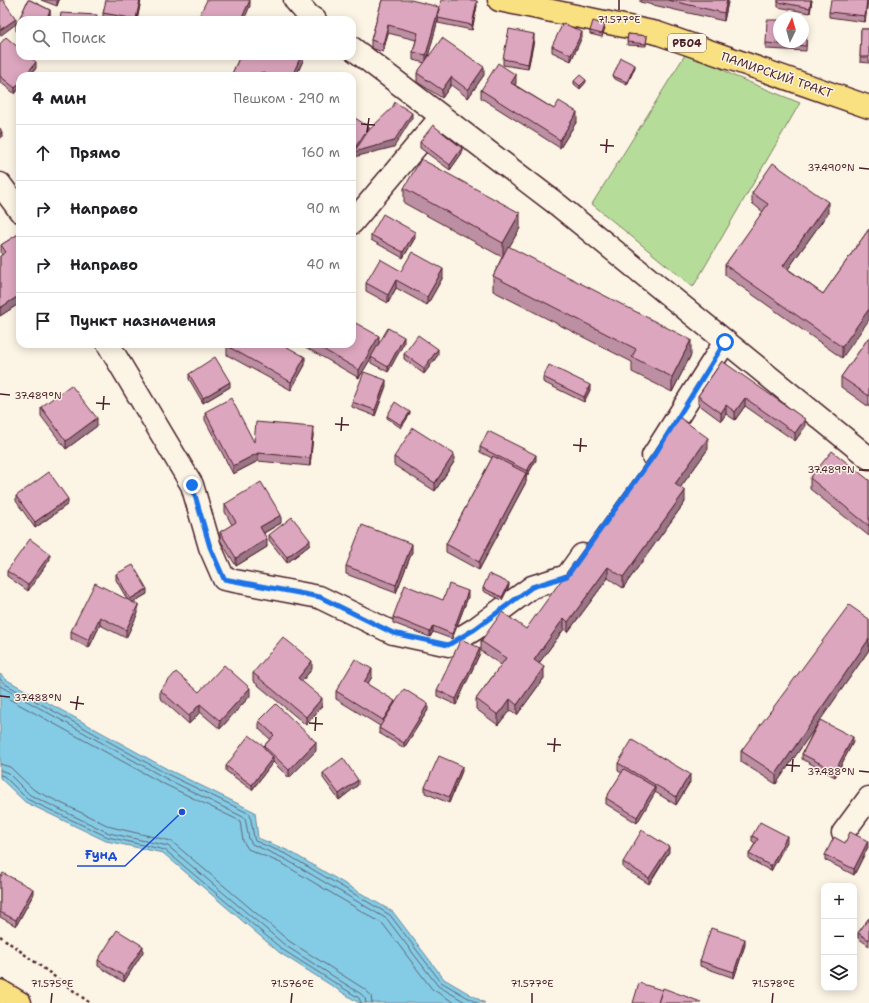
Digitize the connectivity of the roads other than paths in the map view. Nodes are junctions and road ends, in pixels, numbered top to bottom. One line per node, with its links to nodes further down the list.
1 (295, 0): 3 (street)
2 (499, 0): 5 (main road, ПАМИРСКИЙ ТРАКТ / РБ04)
3 (309, 16)
4 (356, 51): 6 (street)
5 (869, 107)
6 (441, 117): 9 (street); 10 (street)
7 (0, 184): 8 (street)
8 (16, 206)
9 (356, 218)
10 (725, 342): 12 (street); 13 (street)
11 (110, 348): 14 (street)
12 (869, 458)
13 (643, 470)
14 (594, 538)
15 (869, 798): 16 (street)
16 (843, 833)
17 (0, 991): 18 (main road)
18 (20, 1003)

